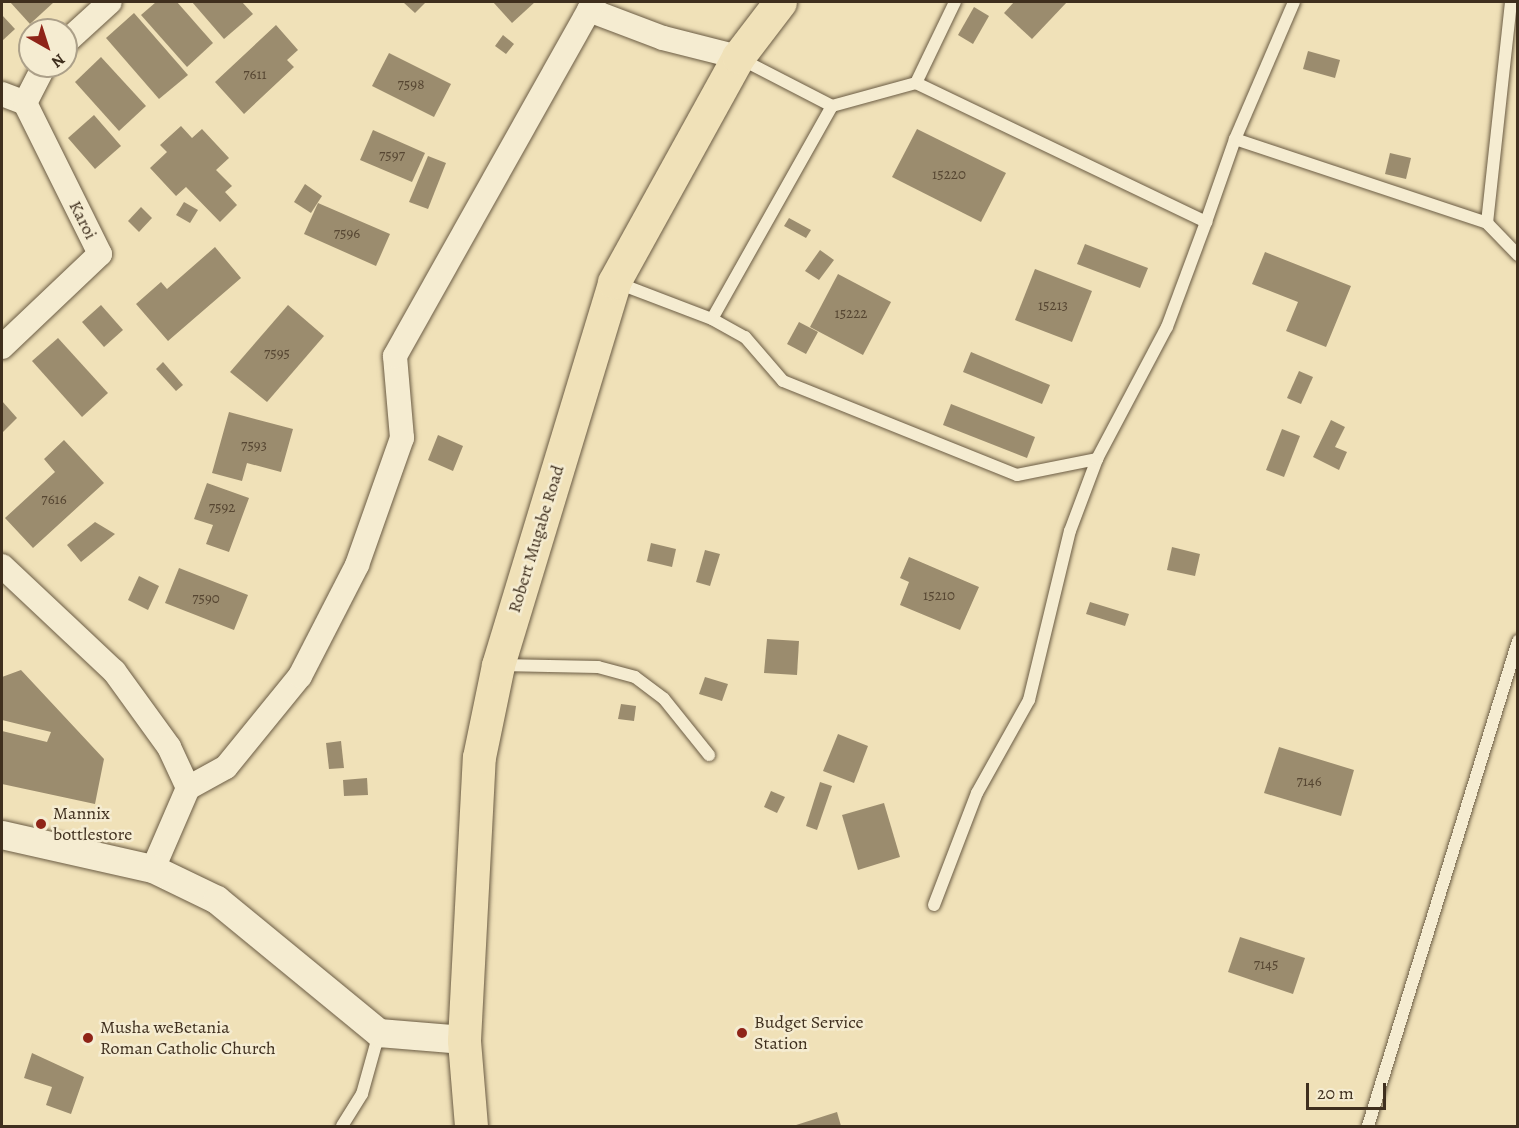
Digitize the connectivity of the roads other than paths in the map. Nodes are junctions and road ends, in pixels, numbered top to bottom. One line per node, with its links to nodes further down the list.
1 (110, 2): 7 (street)
2 (780, 2): 8 (main road, Robert Mugabe Road)
3 (954, 2): 10 (lane)
4 (1293, 2): 14 (lane)
5 (1511, 2): 16 (lane)
6 (592, 6): 8 (street); 26 (street)
7 (78, 31)
8 (738, 57): 13 (lane); 18 (main road, Robert Mugabe Road)
9 (38, 78): 12 (street)
10 (916, 83): 13 (lane); 15 (lane)
11 (2, 94): 12 (street)
12 (25, 103): 20 (street, Karoi)
13 (832, 106): 19 (lane)
14 (1235, 139): 15 (lane); 16 (lane)
15 (1206, 222): 21 (lane)
16 (1487, 223): 17 (lane)
17 (1518, 255)
18 (614, 282): 19 (lane); 24 (main road, Robert Mugabe Road)
19 (712, 319): 21 (lane)
20 (2, 347)
21 (1097, 459): 29 (lane)
22 (2, 566): 26 (street)
23 (1518, 641): 34 (lane)
24 (498, 665): 25 (lane); 31 (main road, Robert Mugabe Road)
25 (709, 754)
26 (188, 788): 28 (street)
27 (2, 835): 28 (street)
28 (153, 868): 30 (street)
29 (934, 905)
30 (379, 1033): 31 (street); 32 (lane)
31 (464, 1040): 33 (main road, Robert Mugabe Road)
32 (342, 1126)
33 (471, 1126)
34 (1368, 1126)

